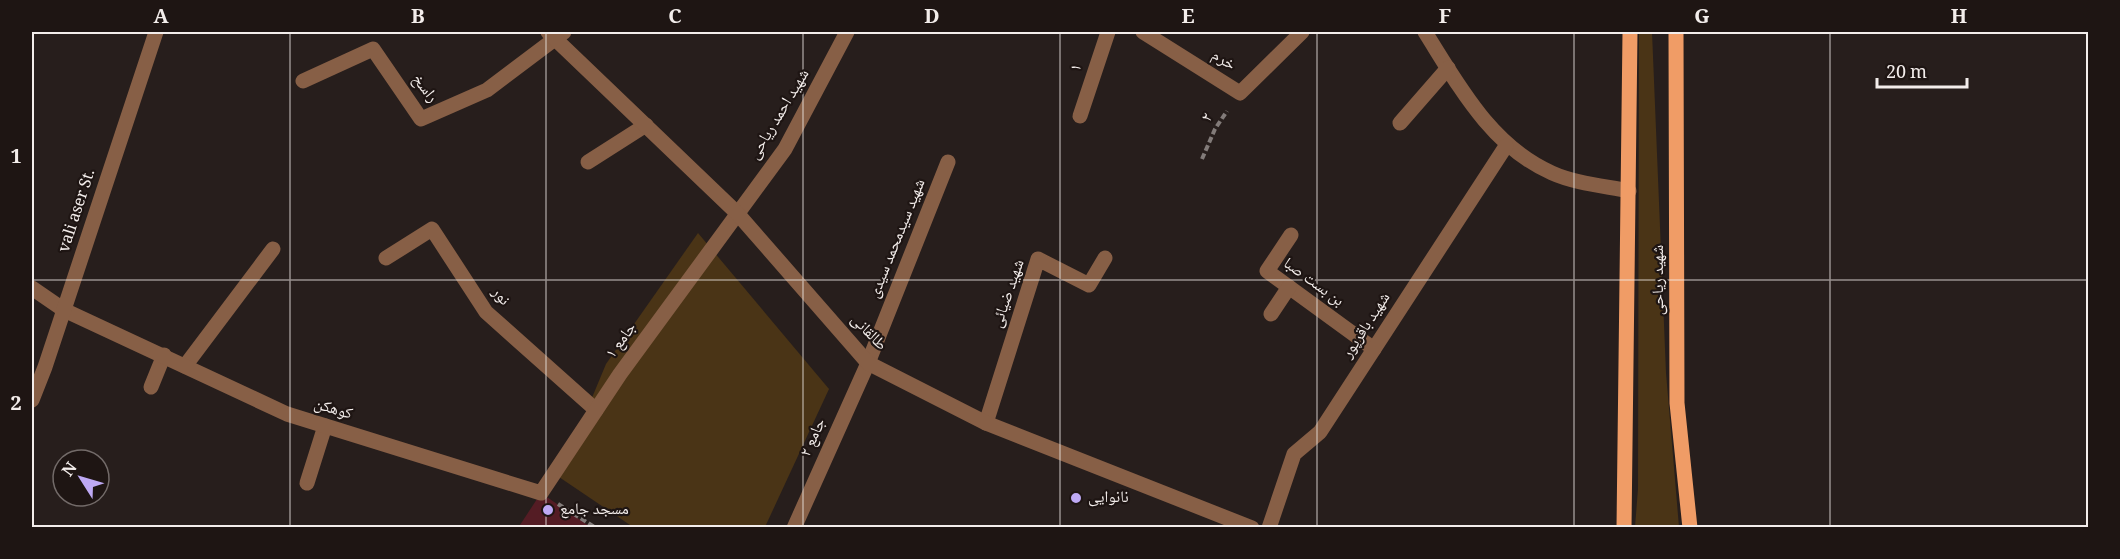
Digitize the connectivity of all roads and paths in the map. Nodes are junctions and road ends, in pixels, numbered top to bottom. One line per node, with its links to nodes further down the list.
1 (156, 32): 28 (street, vali aser St.)
2 (847, 32): 21 (street, شهید احمد ریاحی)
3 (1108, 32): 13 (street, ۱)
4 (1143, 32): 12 (street, خرم)
5 (1302, 32): 12 (street, خرم)
6 (1425, 32): 10 (street)
7 (1630, 32): 20 (main road, شهید ریاحی)
8 (1676, 32): 46 (main road, شهید ریاحی)
9 (556, 34): 11 (street, راسخ); 15 (street, طالقانی)
10 (1448, 68): 14 (street); 16 (street)
11 (303, 81)
12 (1240, 93): 17 (path, ۲)
13 (1080, 116)
14 (1400, 123)
15 (646, 125): 18 (street); 21 (street, طالقانی)
16 (1506, 146): 20 (street); 30 (street, شهید باقرپور)
17 (1202, 159)
18 (588, 162)
19 (948, 162): 32 (street, شهید سیدمحمد سیدی)
20 (1629, 191): 45 (main road, شهید ریاحی)
21 (737, 213): 32 (street, طالقانی); 36 (street, جامع ۱)
22 (1291, 235): 26 (street, بن بست صبا)
23 (273, 249): 33 (street)
24 (386, 258): 36 (street, نور)
25 (1105, 258): 37 (street, شهید ضیائی)
26 (1289, 287): 29 (street); 30 (street, بن بست صبا)
27 (32, 288): 28 (street, کوهکن)
28 (64, 310): 31 (street, کوهکن); 35 (street, vali aser St.)
29 (1271, 314)
30 (1374, 349): 44 (street, شهید باقرپور)
31 (164, 356): 33 (street, کوهکن); 34 (street)
32 (868, 363): 37 (street, طالقانی); 42 (street, جامع ۲)
33 (185, 366): 38 (street, کوهکن)
34 (151, 387)
35 (32, 400)
36 (596, 410): 40 (street, جامع ۱)
37 (986, 423): 43 (street, طالقانی)
38 (326, 426): 39 (street); 40 (street, کوهکن)
39 (307, 483)
40 (540, 493): 41 (path)
41 (596, 528)
42 (794, 528)
43 (1252, 528)
44 (1269, 528)
45 (1624, 528)
46 (1690, 528)

